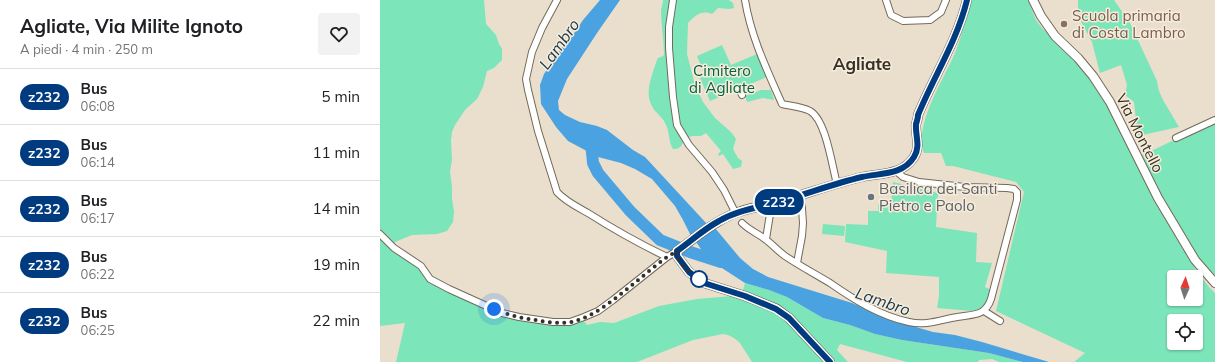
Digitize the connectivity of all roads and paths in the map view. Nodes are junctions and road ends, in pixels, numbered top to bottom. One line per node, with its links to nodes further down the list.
1 (557, 0): 19 (street)
2 (673, 0): 14 (street)
3 (745, 0): 11 (street)
4 (886, 0): 5 (street)
5 (946, 0)
6 (967, 0): 10 (street)
7 (1033, 0): 21 (street, Via Montello)
8 (1215, 120): 9 (street)
9 (1176, 138)
10 (896, 171): 11 (street); 22 (street)
11 (837, 184): 12 (street)
12 (801, 195): 13 (street); 20 (street)
13 (774, 203): 14 (street); 17 (street)
14 (735, 214): 18 (street)
15 (742, 223): 17 (street)
16 (380, 234): 19 (street)
17 (766, 239): 20 (street)
18 (677, 251): 19 (street); 24 (street)
19 (667, 257)
20 (796, 263): 22 (street)
21 (1215, 283)
22 (984, 311): 23 (street)
23 (1000, 321)
24 (830, 362)

